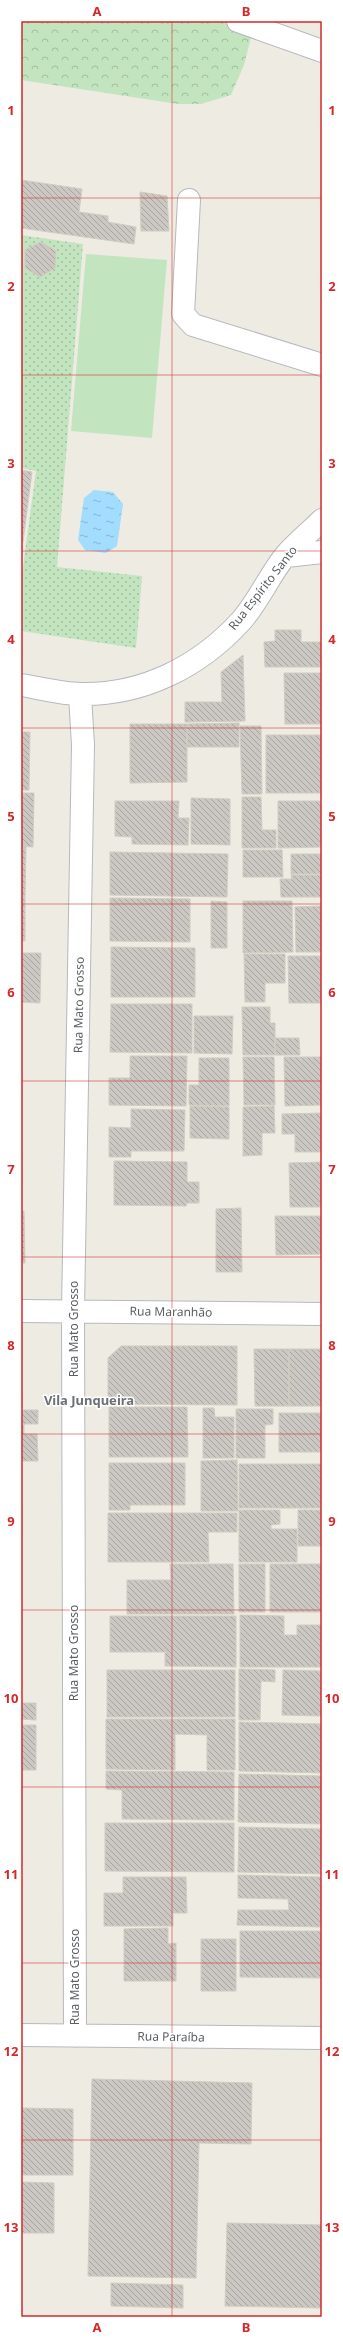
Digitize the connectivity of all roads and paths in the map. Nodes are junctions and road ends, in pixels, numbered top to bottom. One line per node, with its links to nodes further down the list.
1 (238, 21): 2 (street)
2 (322, 51)
3 (189, 200): 4 (street)
4 (322, 365)
5 (322, 520): 7 (street, Rua Espírito Santo)
6 (322, 552): 7 (street)
7 (286, 556): 9 (street, Rua Espírito Santo)
8 (21, 685): 9 (street, Rua Espírito Santo)
9 (80, 694): 10 (street, Rua Mato Grosso)
10 (73, 1310): 11 (street, Rua Maranhão); 12 (street, Rua Maranhão); 14 (street, Rua Mato Grosso)
11 (21, 1311)
12 (322, 1314)
13 (21, 2035): 14 (street, Rua Paraíba)
14 (76, 2036): 15 (street, Rua Paraíba)
15 (322, 2038)

